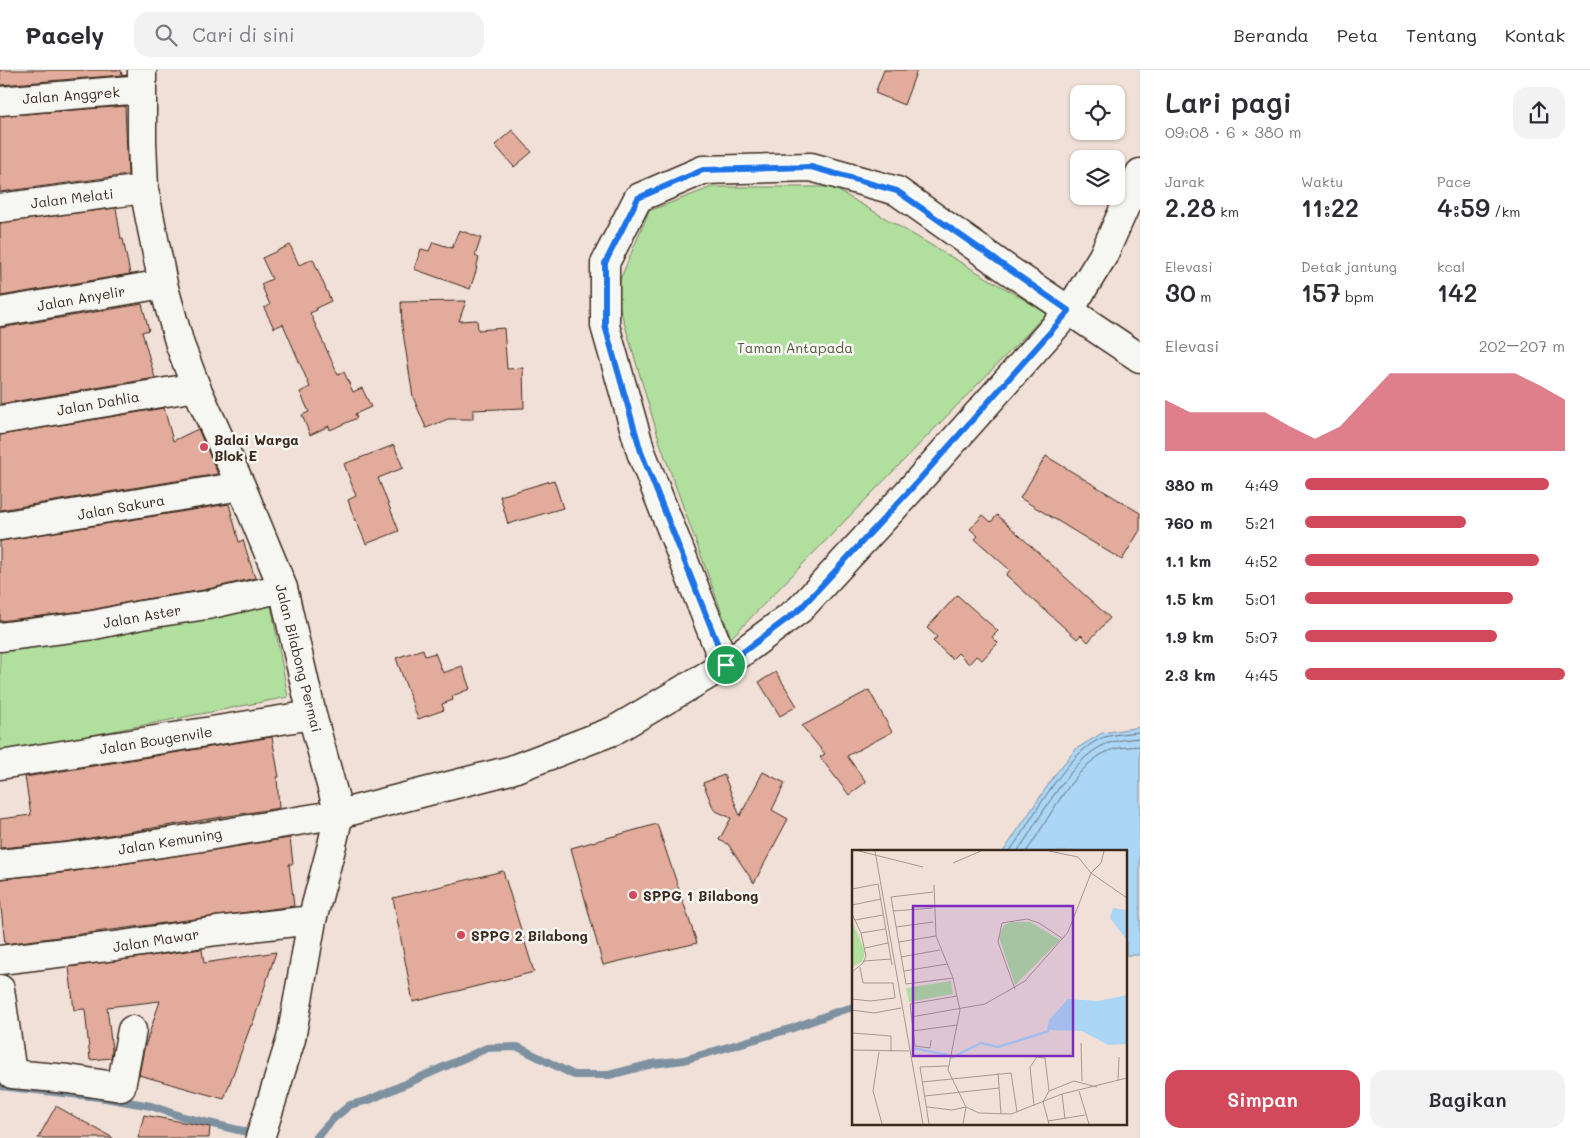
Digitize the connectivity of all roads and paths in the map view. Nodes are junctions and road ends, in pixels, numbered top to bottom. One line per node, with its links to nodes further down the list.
1 (142, 80): 2 (street, Jalan Anggrek); 4 (street, Jalan Bilabong Permai)
2 (0, 101)
3 (1140, 173): 7 (street, Jalan Kemuning)
4 (144, 189): 5 (street, Jalan Melati); 6 (street, Jalan Bilabong Permai)
5 (0, 208)
6 (163, 284): 8 (street, Jalan Anyelir); 10 (street, Jalan Bilabong Permai)
7 (1069, 311): 9 (street); 16 (street, Jalan Kemuning); 16 (street)
8 (0, 312)
9 (1140, 358)
10 (196, 387): 11 (street, Jalan Dahlia); 12 (street, Jalan Bilabong Permai)
11 (0, 420)
12 (242, 486): 13 (street, Jalan Sakura); 14 (street, Jalan Bilabong Permai)
13 (0, 526)
14 (283, 588): 15 (street, Jalan Aster); 17 (street, Jalan Bilabong Permai)
15 (0, 637)
16 (726, 665): 19 (street, Jalan Kemuning)
17 (312, 715): 18 (street, Jalan Bougenvile); 19 (street, Jalan Bilabong Permai)
18 (0, 765)
19 (338, 814): 20 (street, Jalan Kemuning); 21 (street, Jalan Bilabong Permai)
20 (0, 864)
21 (312, 920): 22 (street, Jalan Mawar); 25 (street, Jalan Bilabong Permai)
22 (0, 960)
23 (0, 989): 24 (street)
24 (132, 1030)
25 (260, 1138)

